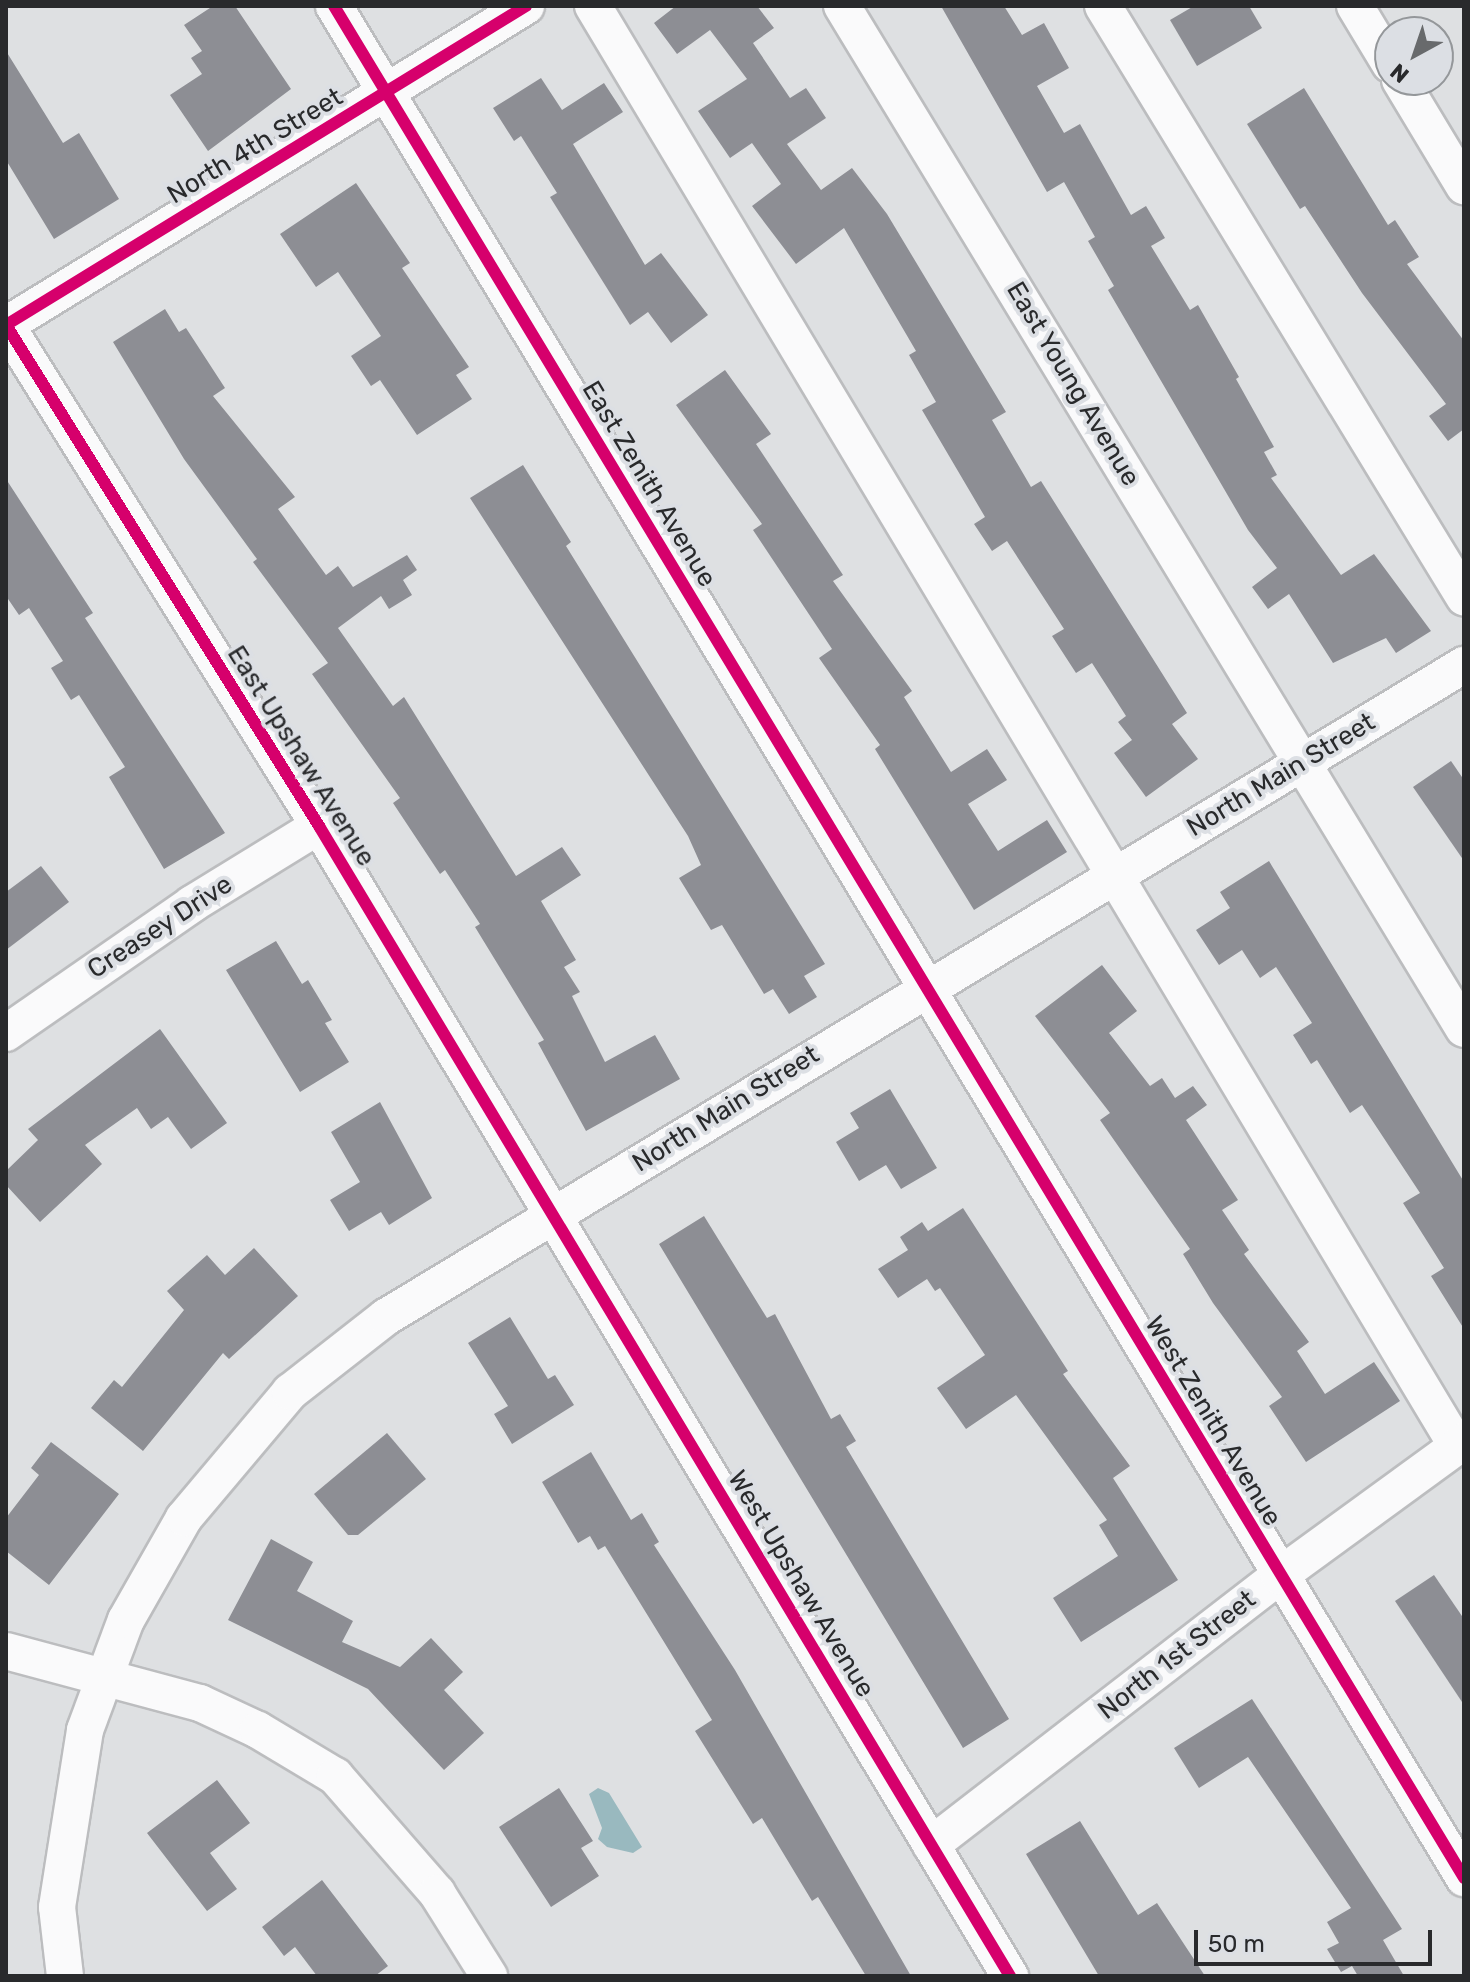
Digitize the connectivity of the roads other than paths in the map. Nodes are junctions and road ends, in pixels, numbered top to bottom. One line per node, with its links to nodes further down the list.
1 (334, 6): 8 (street, East Zenith Avenue)
2 (526, 6): 8 (street, North 4th Street)
3 (593, 6): 16 (street)
4 (842, 6): 14 (street, East Young Avenue)
5 (1103, 6): 12 (street)
6 (1355, 6): 7 (street)
7 (1374, 37)
8 (386, 92): 11 (street, North 4th Street); 17 (street, East Zenith Avenue)
9 (1410, 96): 10 (street)
10 (1464, 186)
11 (6, 325): 15 (street, East Upshaw Avenue)
12 (1464, 597)
13 (1464, 665): 14 (street, North Main Street)
14 (1305, 761): 16 (street, North Main Street); 18 (street, East Young Avenue)
15 (319, 826): 19 (street, Creasey Drive); 20 (street, East Upshaw Avenue)
16 (1114, 875): 17 (street, North Main Street); 21 (street)
17 (928, 985): 20 (street, North Main Street); 22 (street, West Zenith Avenue)
18 (1464, 1029)
19 (6, 1033)
20 (554, 1214): 24 (street, North Main Street); 25 (street, West Upshaw Avenue)
21 (1460, 1443): 22 (street, North 1st Street)
22 (1279, 1576): 25 (street, North 1st Street); 26 (street, West Zenith Avenue)
23 (6, 1651): 24 (street)
24 (106, 1675): 27 (street, North Main Street); 28 (street)
25 (931, 1845): 29 (street, West Upshaw Avenue)
26 (1464, 1878)
27 (65, 1976)
28 (489, 1976)
29 (1010, 1976)

